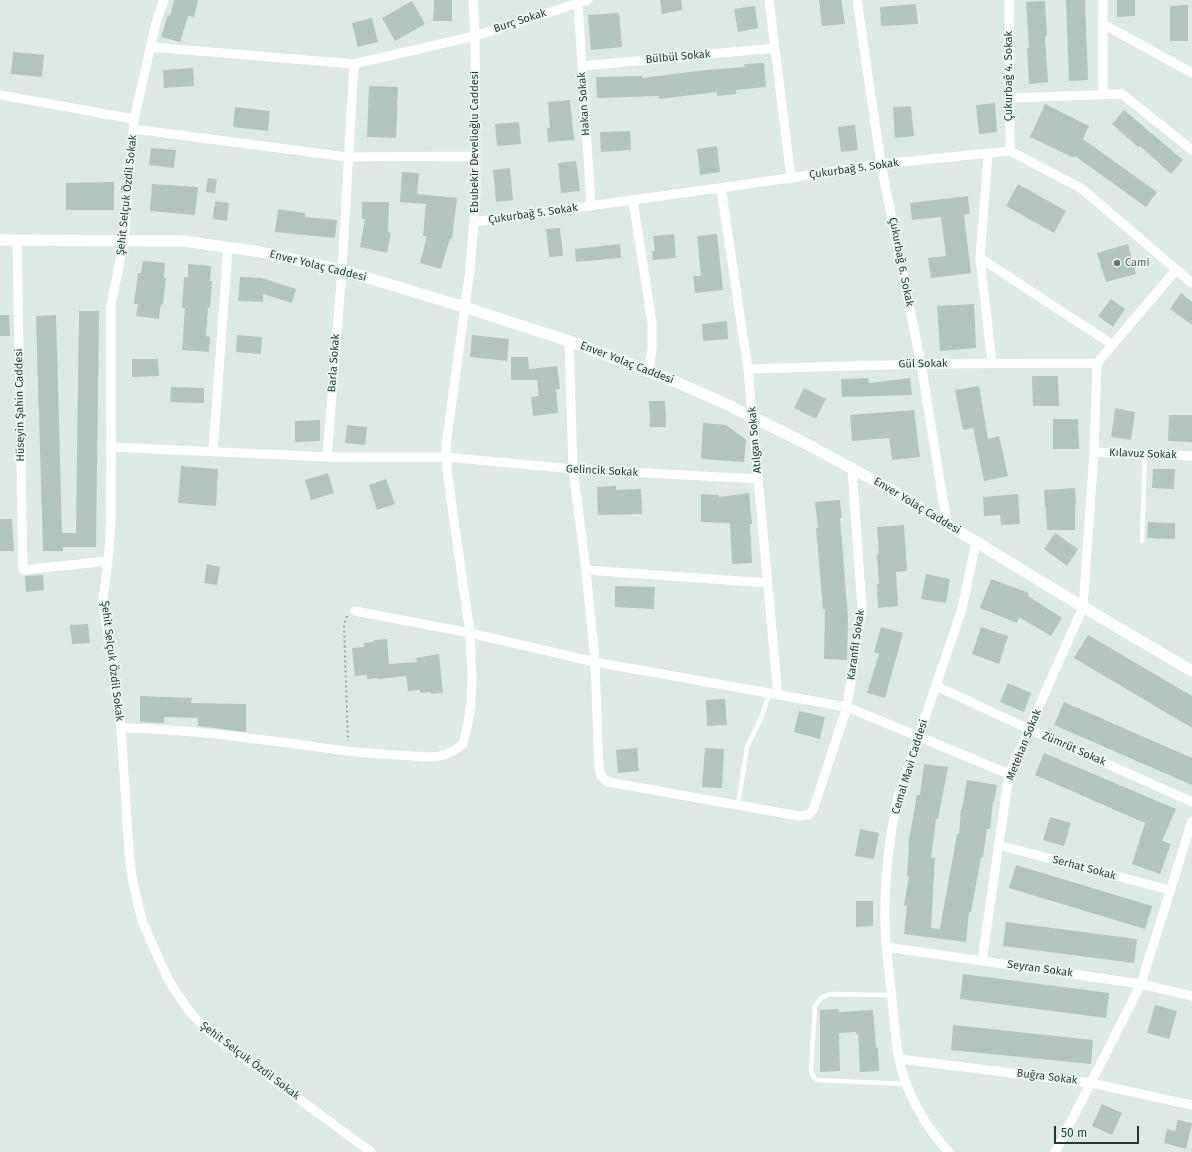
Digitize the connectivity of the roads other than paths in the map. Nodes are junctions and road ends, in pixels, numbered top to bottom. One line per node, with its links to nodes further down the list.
1 (164, 0): 12 (street, Şehit Selçuk Özdil Sokak)
2 (473, 0): 11 (street, Ebubekir Develioğlu Caddesi)
3 (588, 0): 8 (street, Burç Sokak)
4 (769, 0): 13 (street)
5 (857, 0): 26 (street, Çukurbağ 6. Sokak)
6 (1009, 0): 19 (street, Çukurbağ 4. Sokak)
7 (1103, 0): 10 (street)
8 (578, 3): 9 (street, Burç Sokak); 15 (street, Hakan Sokak)
9 (562, 4): 11 (street, Burç Sokak)
10 (1103, 24): 16 (street); 17 (street)
11 (475, 36): 14 (street, Burç Sokak); 24 (street, Ebubekir Develioğlu Caddesi)
12 (150, 47): 14 (street, Burç Sokak); 20 (street, Şehit Selçuk Özdil Sokak)
13 (775, 48): 15 (street, Bülbül Sokak); 27 (street)
14 (354, 64): 25 (street, Barla Sokak)
15 (582, 66): 30 (street, Hakan Sokak)
16 (1192, 73)
17 (1103, 94): 19 (street); 21 (street)
18 (0, 95): 20 (street)
19 (1009, 98): 22 (street, Çukurbağ 4. Sokak)
20 (134, 124): 25 (street); 34 (street, Şehit Selçuk Özdil Sokak)
21 (1192, 150)
22 (1010, 151): 23 (street, Çukurbağ 5. Sokak); 38 (street)
23 (988, 154): 26 (street, Çukurbağ 5. Sokak); 36 (street)
24 (476, 156): 25 (street); 31 (street, Ebubekir Develioğlu Caddesi)
25 (347, 157): 37 (street, Barla Sokak)
26 (881, 164): 27 (street, Çukurbağ 5. Sokak); 45 (street, Çukurbağ 6. Sokak)
27 (791, 178): 28 (street, Çukurbağ 5. Sokak)
28 (721, 188): 29 (street, Çukurbağ 5. Sokak); 46 (street, Atılgan Sokak)
29 (633, 200): 30 (street, Çukurbağ 5. Sokak); 47 (street)
30 (591, 206): 31 (street, Çukurbağ 5. Sokak)
31 (474, 222): 40 (street, Ebubekir Develioğlu Caddesi)
32 (0, 240): 33 (street, Enver Yolaç Caddesi)
33 (17, 240): 34 (street, Enver Yolaç Caddesi); 62 (street, Hüseyin Şahin Caddesi)
34 (124, 240): 35 (street, Enver Yolaç Caddesi); 49 (street, Şehit Selçuk Özdil Sokak)
35 (228, 247): 37 (street, Enver Yolaç Caddesi); 50 (street)
36 (980, 258): 42 (street); 43 (street)
37 (342, 270): 40 (street, Enver Yolaç Caddesi); 54 (street, Barla Sokak)
38 (1176, 270): 39 (street); 42 (street)
39 (1192, 283)
40 (464, 307): 41 (street, Enver Yolaç Caddesi); 55 (street, Ebubekir Develioğlu Caddesi)
41 (569, 341): 47 (street, Enver Yolaç Caddesi); 57 (street)
42 (1113, 345): 44 (street)
43 (992, 363): 44 (street, Gül Sokak); 45 (street, Gül Sokak)
44 (1097, 363): 51 (street, Metehan Sokak)
45 (921, 364): 46 (street, Gül Sokak); 59 (street, Çukurbağ 6. Sokak)
46 (748, 368): 48 (street, Atılgan Sokak)
47 (649, 371): 48 (street, Enver Yolaç Caddesi)
48 (753, 418): 56 (street, Enver Yolaç Caddesi); 58 (street, Atılgan Sokak)
49 (111, 446): 50 (street, Gelincik Sokak); 62 (street, Şehit Selçuk Özdil Sokak)
50 (213, 452): 54 (street, Gelincik Sokak)
51 (1094, 452): 52 (street, Kılavuz Sokak); 65 (street, Metehan Sokak)
52 (1145, 454): 53 (street, Kılavuz Sokak); 60 (lane)
53 (1192, 456)
54 (327, 457): 55 (street, Gelincik Sokak)
55 (446, 457): 57 (street, Gelincik Sokak); 67 (street, Ebubekir Develioğlu Caddesi)
56 (852, 468): 59 (street, Enver Yolaç Caddesi); 72 (street, Karanfil Sokak)
57 (573, 469): 58 (street, Gelincik Sokak); 63 (street)
58 (758, 479): 64 (street, Atılgan Sokak)
59 (947, 524): 61 (street, Enver Yolaç Caddesi)
60 (1142, 541)
61 (976, 542): 65 (street, Enver Yolaç Caddesi); 70 (street, Cemal Mavi Caddesi)
62 (108, 561): 73 (street, Şehit Selçuk Özdil Sokak)
63 (586, 570): 64 (street); 68 (street)
64 (768, 583): 71 (street, Atılgan Sokak)
65 (1083, 607): 69 (street, Enver Yolaç Caddesi); 74 (street, Metehan Sokak)
66 (355, 611): 67 (street)
67 (470, 634): 68 (street); 73 (street, Ebubekir Develioğlu Caddesi)
68 (595, 662): 71 (street); 78 (street)
69 (1192, 671)
70 (936, 686): 74 (street, Zümrüt Sokak); 75 (street, Cemal Mavi Caddesi)
71 (774, 694): 72 (street); 78 (lane)
72 (847, 707): 75 (street); 78 (street, Karanfil Sokak)
73 (121, 728): 91 (street, Şehit Selçuk Özdil Sokak)
74 (1029, 729): 76 (street, Metehan Sokak); 77 (street, Zümrüt Sokak)
75 (918, 737): 76 (street); 82 (street, Cemal Mavi Caddesi)
76 (1009, 774): 80 (street, Metehan Sokak)
77 (1192, 802)
78 (738, 805)
79 (1192, 821): 81 (street)
80 (998, 845): 81 (street, Serhat Sokak); 83 (street, Metehan Sokak)
81 (1170, 890): 84 (street)
82 (886, 947): 83 (street, Seyran Sokak); 85 (street, Cemal Mavi Caddesi)
83 (982, 961): 84 (street, Seyran Sokak)
84 (1140, 984): 86 (street, Seyran Sokak); 88 (street)
85 (892, 995): 87 (street, Cemal Mavi Caddesi); 89 (lane)
86 (1192, 996)
87 (900, 1059): 88 (street, Buğra Sokak); 89 (street, Cemal Mavi Caddesi)
88 (1091, 1083): 90 (street, Buğra Sokak); 93 (street)
89 (906, 1084): 92 (street, Cemal Mavi Caddesi)
90 (1192, 1105)
91 (371, 1152)
92 (949, 1152)
93 (1055, 1152)

